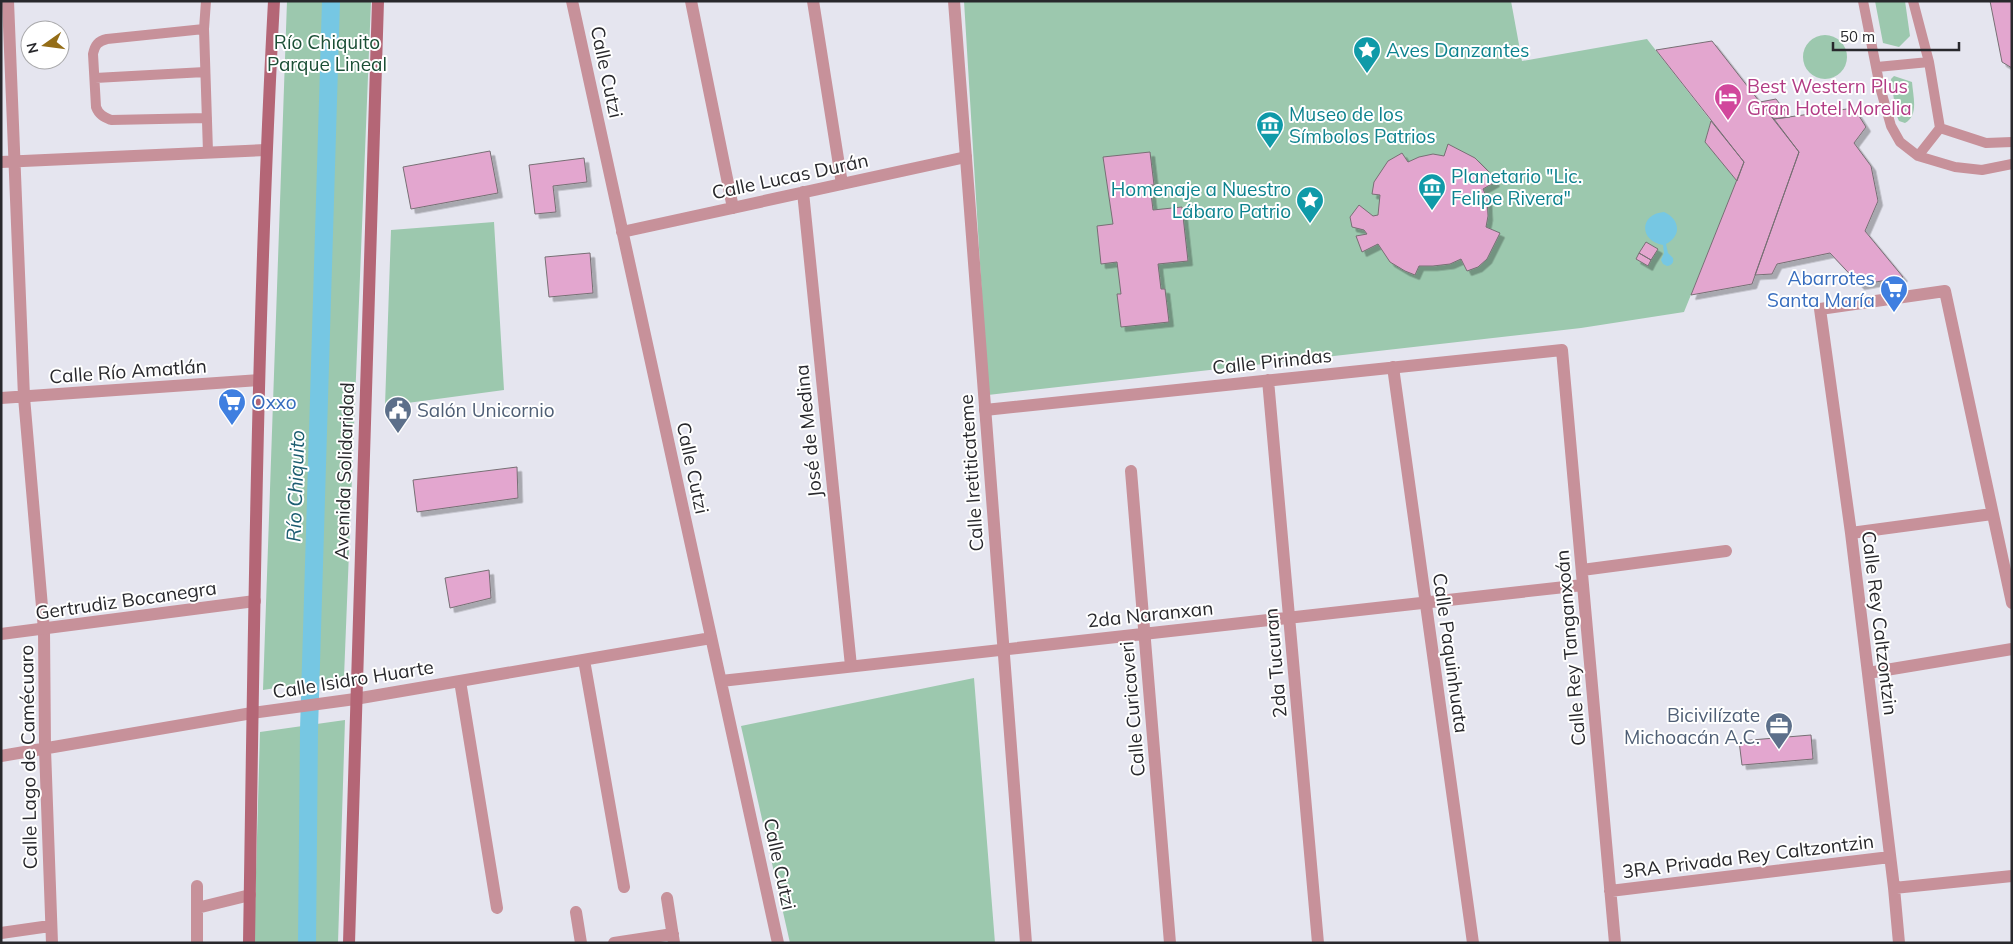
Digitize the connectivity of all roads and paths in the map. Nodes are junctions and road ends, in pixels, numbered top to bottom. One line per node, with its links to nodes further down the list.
1 (8, 1): 23 (street, Calle Lago de Camécuaro)
2 (206, 1): 11 (lane)
3 (274, 1): 19 (main road)
4 (378, 1): 58 (main road, Avenida Solidaridad)
5 (572, 1): 29 (street, Calle Cutzi)
6 (691, 1): 28 (street)
7 (813, 1): 26 (street)
8 (954, 1): 22 (street, Calle Iretiticateme)
9 (1863, 1): 13 (lane)
10 (1913, 1): 12 (lane)
11 (204, 30): 14 (lane); 15 (lane)
12 (1929, 62): 13 (lane); 17 (lane)
13 (1877, 67): 21 (lane)
14 (205, 72): 15 (lane); 16 (lane)
15 (95, 78): 16 (lane)
16 (206, 118): 20 (lane)
17 (1940, 128): 18 (lane); 21 (lane)
18 (2012, 142)
19 (266, 150): 20 (street); 32 (main road)
20 (208, 152): 23 (street)
21 (1918, 156): 25 (lane)
22 (966, 157): 26 (street, Calle Lucas Durán); 36 (street, Calle Iretiticateme)
23 (15, 161): 24 (street); 34 (street, Calle Lago de Camécuaro)
24 (1, 162)
25 (2012, 164)
26 (842, 184): 27 (street, Calle Lucas Durán)
27 (803, 192): 28 (street, Calle Lucas Durán); 54 (street, José de Medina)
28 (732, 208): 29 (street, Calle Lucas Durán)
29 (622, 232): 50 (street, Calle Cutzi)
30 (1562, 350): 31 (street, Calle Pirindas); 41 (street, Calle Rey Tanganxoán)
31 (1393, 367): 33 (street, Calle Pirindas); 45 (street, Calle Paquinhuata)
32 (258, 380): 34 (street, Calle Río Amatlán); 44 (main road)
33 (1268, 380): 36 (street, Calle Pirindas); 46 (street, 2da Tucuran)
34 (24, 397): 35 (street, Calle Río Amatlán); 47 (street, Calle Lago de Camécuaro)
35 (1, 398)
36 (985, 410): 51 (street, Calle Iretiticateme)
37 (1132, 471): 49 (street, Calle Curicaveri)
38 (1992, 514): 39 (street); 39 (street, Calle Rey Caltzontzin); 43 (street)
39 (1850, 533): 55 (street, Calle Rey Caltzontzin)
40 (1726, 551): 41 (street)
41 (1582, 570): 42 (street, Calle Rey Tanganxoán)
42 (1583, 585): 45 (street, 2da Naranxan); 67 (street, Calle Rey Tanganxoán)
43 (2011, 599)
44 (255, 601): 47 (street, Gertrudiz Bocanegra); 59 (main road)
45 (1426, 602): 46 (street, 2da Naranxan); 86 (street, Calle Paquinhuata)
46 (1290, 618): 49 (street, 2da Naranxan); 85 (street, 2da Tucuran)
47 (44, 630): 48 (street, Gertrudiz Bocanegra); 60 (street, Calle Lago de Camécuaro)
48 (1, 634)
49 (1145, 634): 51 (street, 2da Naranxan); 84 (street, Calle Curicaveri)
50 (711, 638): 53 (street, Calle Isidro Huarte); 57 (street, Calle Cutzi)
51 (1004, 649): 54 (street, 2da Naranxan); 83 (street, Calle Iretiticateme)
52 (2012, 649): 55 (street)
53 (584, 660): 56 (street, Calle Isidro Huarte); 65 (street)
54 (851, 666): 57 (street, 2da Naranxan)
55 (1868, 673): 62 (street, Calle Rey Caltzontzin)
56 (460, 681): 58 (street, Calle Isidro Huarte); 71 (street)
57 (721, 681): 82 (street, Calle Cutzi)
58 (355, 699): 59 (street, Calle Isidro Huarte); 79 (main road, Avenida Solidaridad)
59 (252, 713): 60 (street, Calle Isidro Huarte); 68 (main road)
60 (45, 748): 61 (street, Calle Isidro Huarte); 73 (street, Calle Lago de Camécuaro)
61 (1, 756)
62 (1890, 857): 66 (street, Calle Rey Caltzontzin); 67 (street, 3RA Privada Rey Caltzontzin)
63 (2012, 876): 66 (street)
64 (197, 886): 70 (street)
65 (624, 887)
66 (1894, 888): 88 (street, Calle Rey Caltzontzin)
67 (1610, 891): 87 (street, Calle Rey Tanganxoán)
68 (250, 895): 70 (street); 78 (main road)
69 (667, 898): 75 (street)
70 (197, 908): 77 (street)
71 (497, 908)
72 (576, 912): 80 (street)
73 (50, 926): 74 (street); 76 (street, Calle Lago de Camécuaro)
74 (1, 933)
75 (673, 938): 81 (street)
76 (52, 943)
77 (198, 943)
78 (249, 943)
79 (349, 943)
80 (581, 943)
81 (614, 943)
82 (778, 943)
83 (1026, 943)
84 (1170, 943)
85 (1318, 943)
86 (1473, 943)
87 (1615, 943)
88 (1899, 943)

